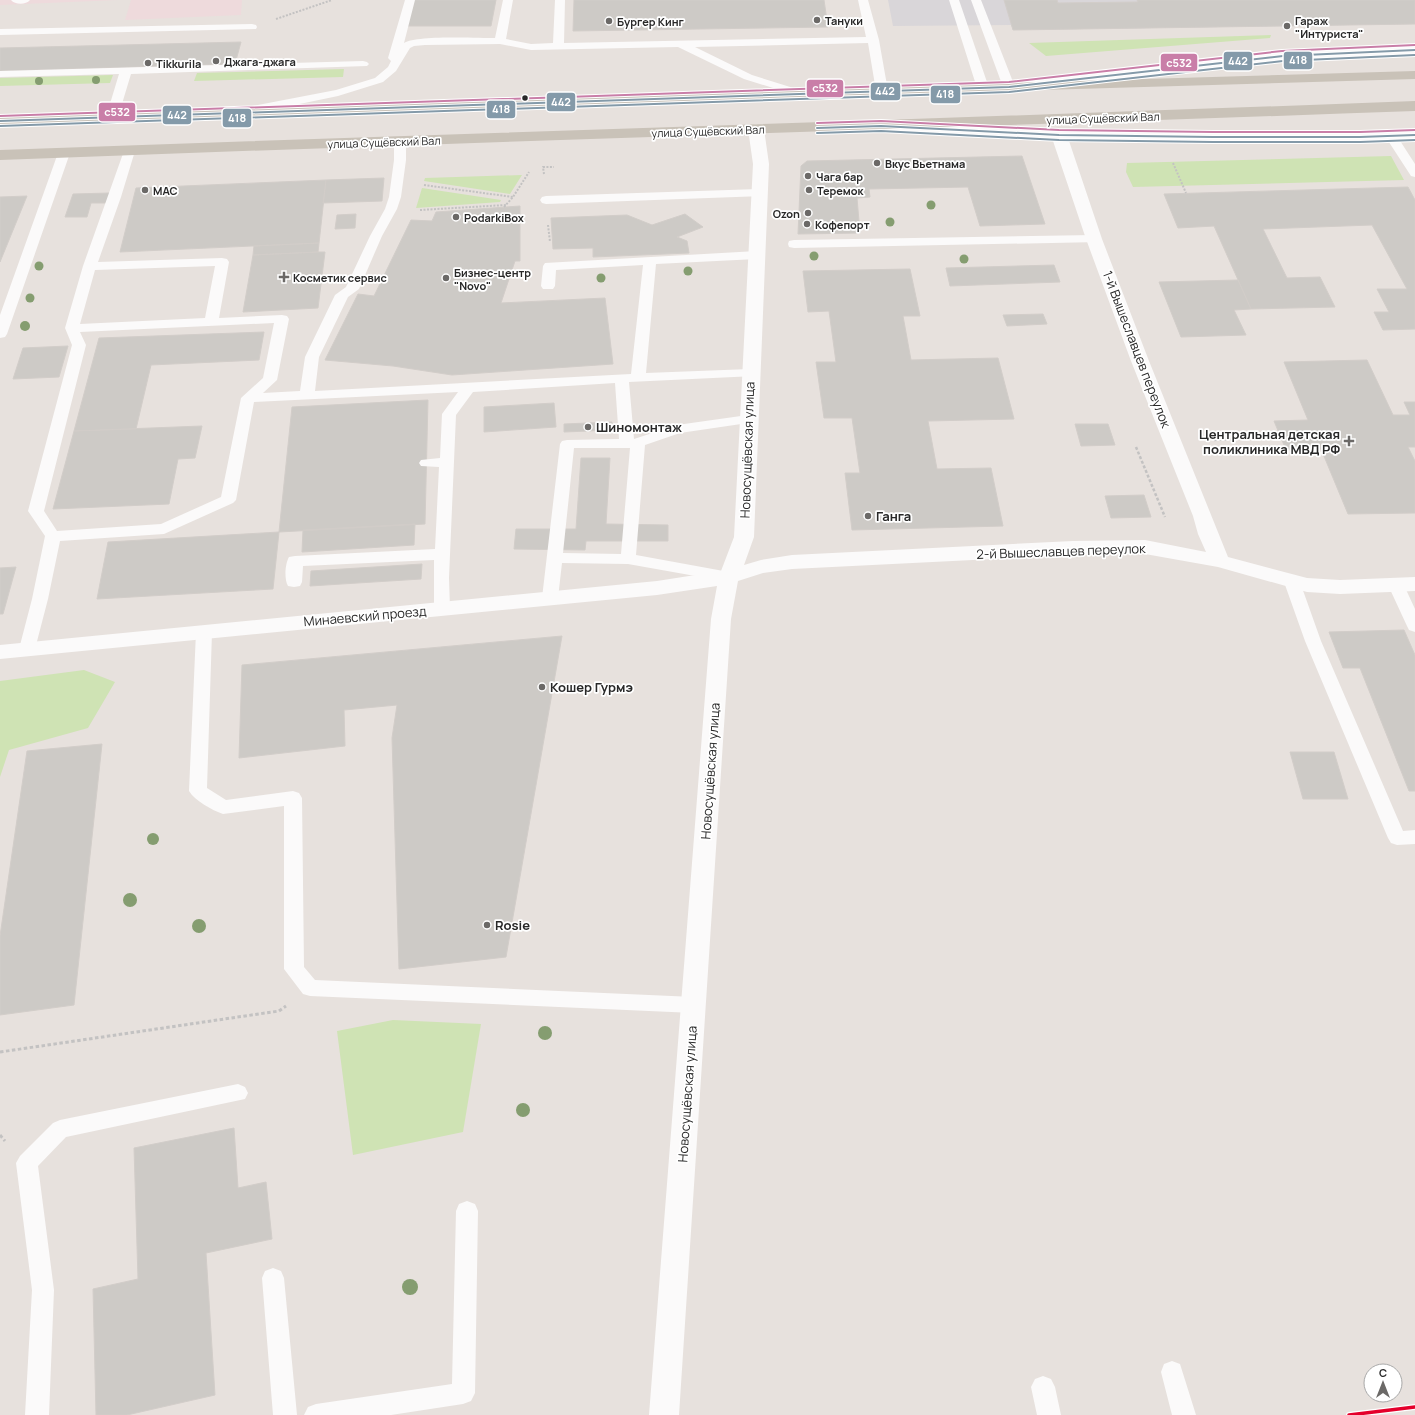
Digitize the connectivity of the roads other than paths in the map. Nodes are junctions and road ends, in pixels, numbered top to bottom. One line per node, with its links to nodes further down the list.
1 (16, 0): 2 (lane)
2 (25, 0)
3 (410, 0): 17 (lane)
4 (508, 0): 12 (lane)
5 (560, 0): 14 (lane)
6 (863, 0): 11 (lane)
7 (954, 0): 22 (lane)
8 (976, 0): 21 (lane)
9 (252, 27): 10 (lane)
10 (0, 32)
11 (873, 40): 13 (lane); 23 (lane)
12 (500, 41): 14 (lane); 17 (lane)
13 (680, 44): 14 (lane); 24 (lane)
14 (558, 46)
15 (1415, 50): 21 (street)
16 (363, 64): 18 (lane)
17 (392, 69): 26 (lane)
18 (126, 70): 19 (lane); 27 (lane)
19 (0, 74)
20 (1415, 75): 21 (main road)
21 (1009, 87): 22 (main road)
22 (983, 88): 23 (main road)
23 (882, 91): 24 (main road)
24 (799, 93): 26 (main road)
25 (1415, 106): 29 (main road, улица Сущёвский Вал)
26 (235, 113): 27 (main road)
27 (112, 117): 28 (main road)
28 (0, 121)
29 (881, 126): 30 (main road, улица Сущёвский Вал); 31 (street)
30 (756, 129): 34 (main road, улица Сущёвский Вал); 39 (street, Новосущёвская улица)
31 (1059, 135): 33 (street); 41 (street, 1-й Вышеславцев переулок)
32 (1415, 135): 33 (street)
33 (1391, 136): 38 (lane)
34 (400, 142): 35 (main road, улица Сущёвский Вал); 54 (lane)
35 (129, 151): 36 (main road, улица Сущёвский Вал); 45 (lane)
36 (64, 153): 37 (main road, улица Сущёвский Вал); 49 (lane)
37 (0, 156)
38 (1415, 173)
39 (759, 193): 40 (lane); 43 (street, Новосущёвская улица)
40 (546, 200)
41 (1094, 239): 42 (lane); 64 (street, 1-й Вышеславцев переулок)
42 (794, 244)
43 (757, 255): 44 (lane); 50 (street, Новосущёвская улица)
44 (650, 261): 46 (lane); 52 (lane)
45 (90, 266): 47 (lane); 48 (lane)
46 (548, 286)
47 (211, 323): 48 (lane); 55 (lane)
48 (72, 328): 60 (lane)
49 (0, 334)
50 (750, 373): 52 (lane); 56 (street, Новосущёвская улица)
51 (622, 378): 52 (lane); 53 (lane); 57 (lane)
52 (638, 378)
53 (469, 387): 54 (lane); 58 (lane)
54 (307, 395): 55 (lane)
55 (248, 398): 60 (lane)
56 (748, 419): 57 (lane); 65 (street, Новосущёвская улица)
57 (632, 444): 62 (lane); 63 (lane)
58 (447, 462): 59 (lane); 61 (lane)
59 (426, 463)
60 (53, 536): 73 (lane)
61 (443, 554): 66 (lane); 70 (lane)
62 (555, 558): 63 (lane); 69 (lane)
63 (628, 559): 65 (lane)
64 (1220, 561): 65 (street, 2-й Вышеславцев переулок); 67 (street, 2-й Вышеславцев переулок)
65 (730, 577): 69 (street, Минаевский проезд); 76 (street, Новосущёвская улица)
66 (294, 582)
67 (1292, 582): 68 (street, 2-й Вышеславцев переулок); 75 (lane)
68 (1406, 584): 71 (lane)
69 (550, 598): 70 (street, Минаевский проезд)
70 (442, 609): 72 (street, Минаевский проезд)
71 (1415, 626)
72 (204, 632): 73 (street, Минаевский проезд); 76 (lane)
73 (27, 649): 74 (street, Минаевский проезд)
74 (0, 652)
75 (1415, 837)
76 (694, 1005): 85 (street, Новосущёвская улица)
77 (238, 1094): 82 (lane)
78 (467, 1211): 84 (lane)
79 (273, 1278): 83 (lane)
80 (1172, 1372): 87 (lane)
81 (1043, 1387): 86 (lane)
82 (37, 1415)
83 (285, 1415)
84 (316, 1415)
85 (664, 1415)
86 (1050, 1415)
87 (1184, 1415)

